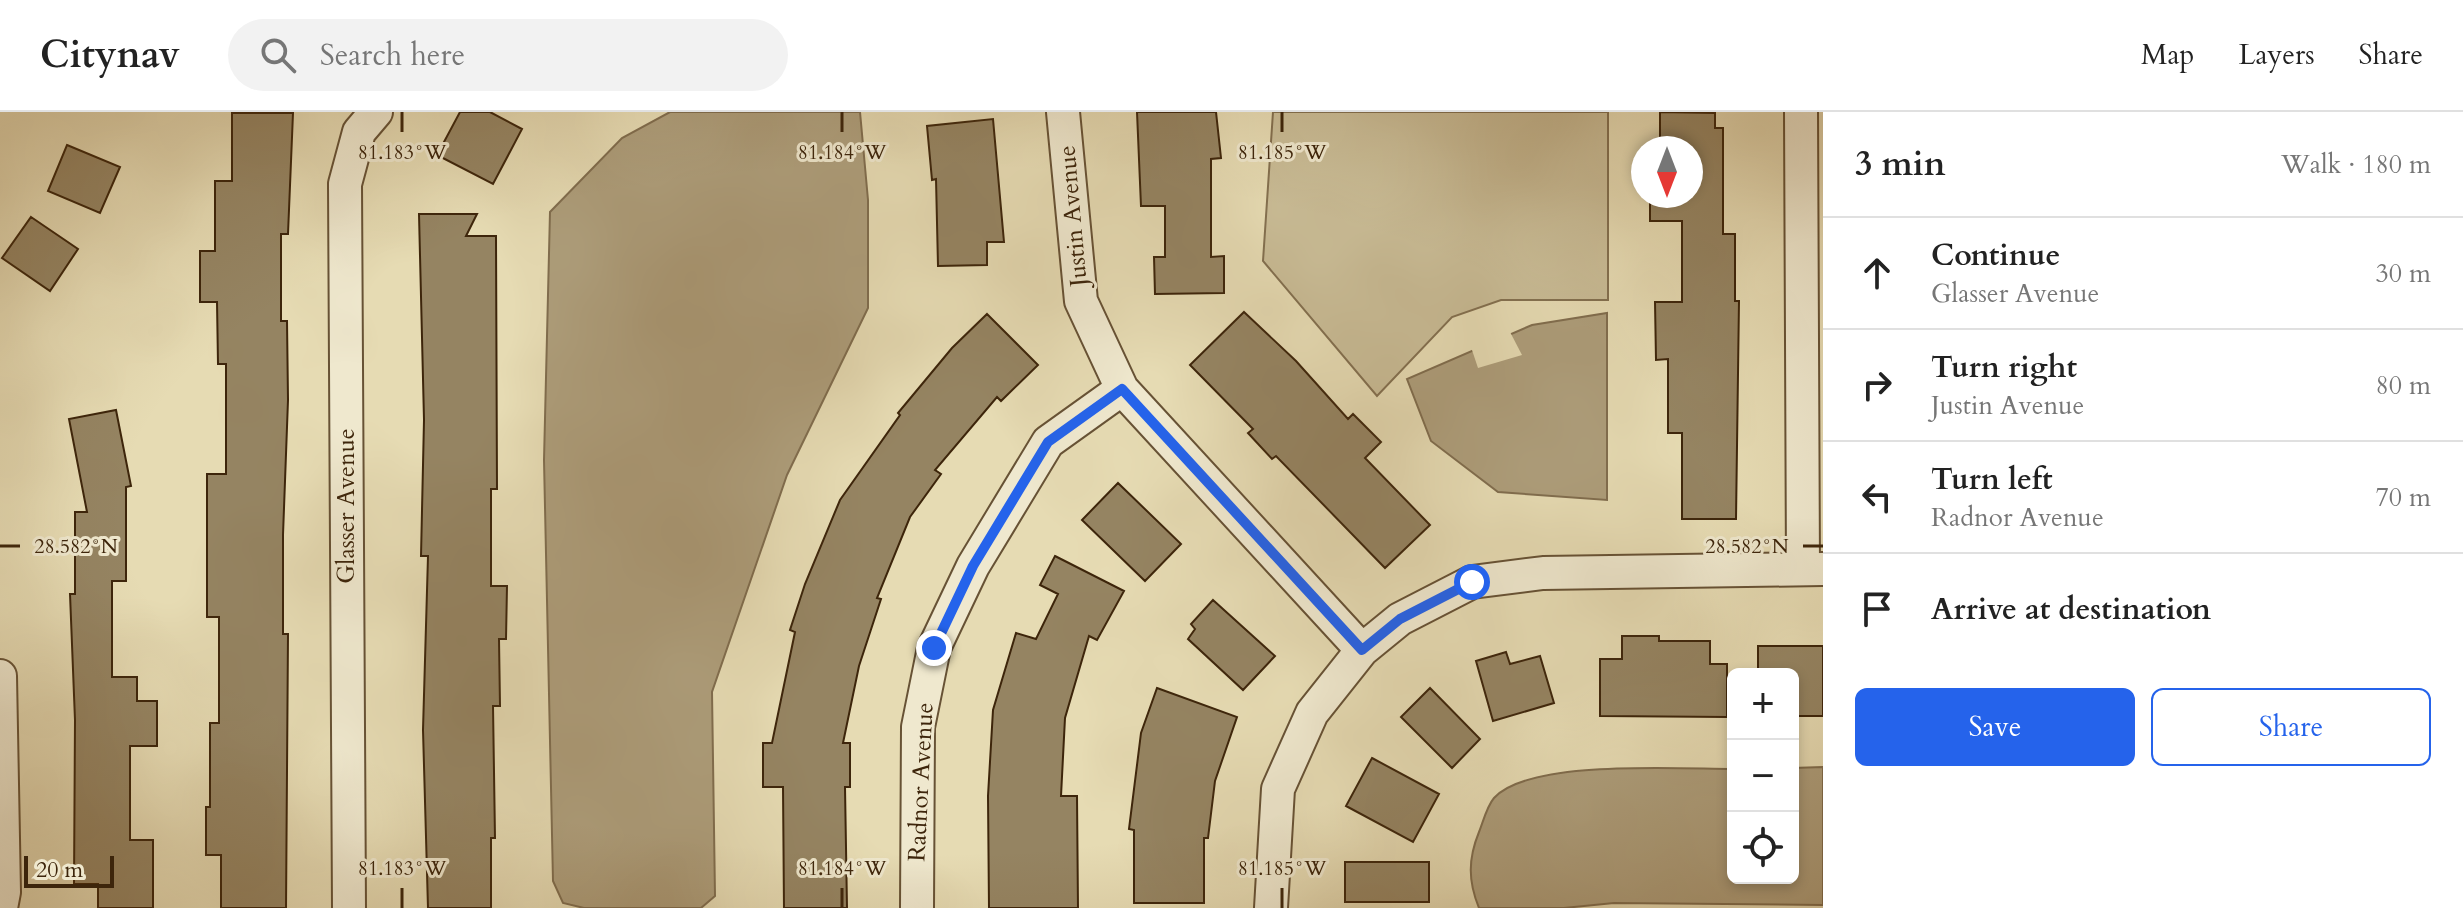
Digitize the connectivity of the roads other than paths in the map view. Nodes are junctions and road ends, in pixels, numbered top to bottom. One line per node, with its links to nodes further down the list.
1 (376, 112): 9 (street, Glasser Avenue)
2 (1063, 112): 4 (street, Justin Avenue)
3 (1801, 112): 5 (street)
4 (1122, 389): 6 (street, Justin Avenue); 10 (street, Radnor Avenue)
5 (1813, 569): 6 (street)
6 (1362, 650): 11 (street)
7 (0, 676): 8 (street)
8 (1, 908)
9 (349, 908)
10 (917, 908)
11 (1271, 908)

